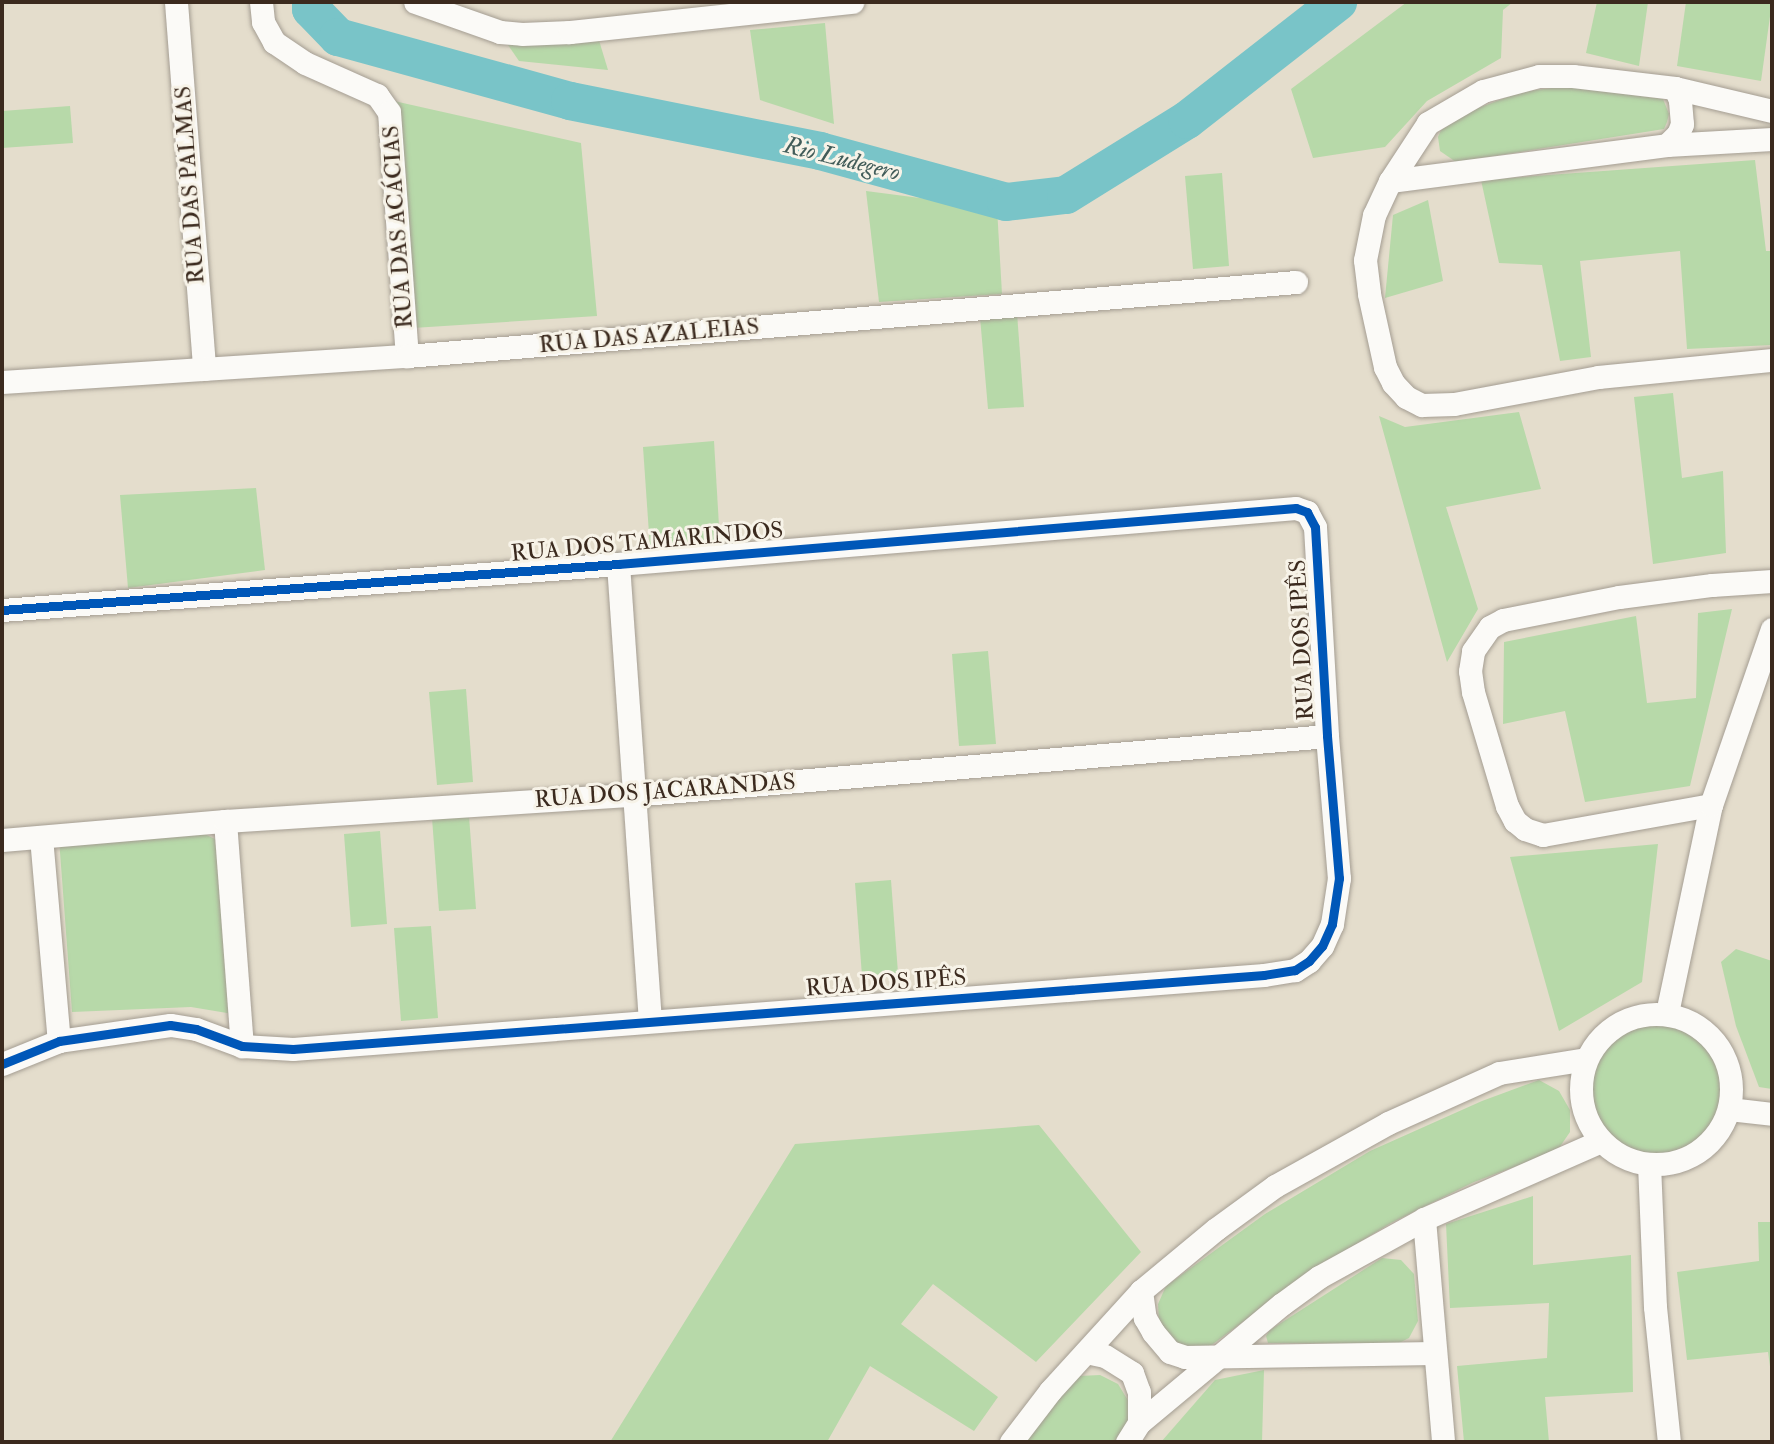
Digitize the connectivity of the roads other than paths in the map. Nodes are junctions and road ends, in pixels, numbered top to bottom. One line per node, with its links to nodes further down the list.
1 (176, 2): 15 (street, RUA DAS PALMAS)
2 (261, 2): 13 (street, RUA DAS ACÁCIAS)
3 (415, 2): 4 (street)
4 (852, 2)
5 (1675, 88): 6 (street); 7 (street); 9 (street)
6 (1772, 111)
7 (1428, 123): 10 (street); 11 (street)
8 (1772, 139): 9 (street)
9 (1667, 145): 10 (street)
10 (1445, 173): 11 (street)
11 (1390, 181): 14 (street)
12 (1296, 282): 13 (street, RUA DAS AZALEIAS)
13 (407, 356): 15 (street, RUA DAS AZALEIAS)
14 (1772, 360)
15 (204, 369): 16 (street, RUA DAS AZALEIAS)
16 (2, 382)
17 (1296, 508): 18 (street, RUA DOS TAMARINDOS); 22 (street, RUA DOS IPÊS)
18 (618, 564): 20 (street, RUA DOS TAMARINDOS); 23 (street)
19 (1772, 582): 24 (street)
20 (2, 610)
21 (1772, 629): 24 (street)
22 (1327, 736): 23 (street, RUA DOS JACARANDAS); 29 (street, RUA DOS IPÊS)
23 (632, 795): 25 (street, RUA DOS JACARANDAS); 29 (street)
24 (1711, 805): 28 (street)
25 (225, 821): 26 (street, RUA DOS JACARANDAS); 31 (street)
26 (41, 837): 27 (street, RUA DOS JACARANDAS); 30 (street)
27 (2, 840)
28 (1667, 1013): 32 (street); 34 (street)
29 (650, 1020): 31 (street, RUA DOS IPÊS)
30 (59, 1041): 31 (street, RUA DOS IPÊS); 33 (street, RUA DOS IPÊS)
31 (242, 1046)
32 (1586, 1059): 36 (street); 39 (street)
33 (2, 1064)
34 (1729, 1109): 35 (street); 37 (street)
35 (1772, 1114)
36 (1601, 1141): 37 (street); 38 (street)
37 (1649, 1164): 47 (street)
38 (1424, 1219): 41 (street); 42 (street)
39 (1141, 1291): 40 (street); 42 (street)
40 (1086, 1352): 43 (street); 44 (street)
41 (1434, 1353): 42 (street); 46 (street)
42 (1216, 1358): 43 (street)
43 (1139, 1423): 45 (street)
44 (1011, 1442)
45 (1127, 1442)
46 (1443, 1442)
47 (1670, 1442)

